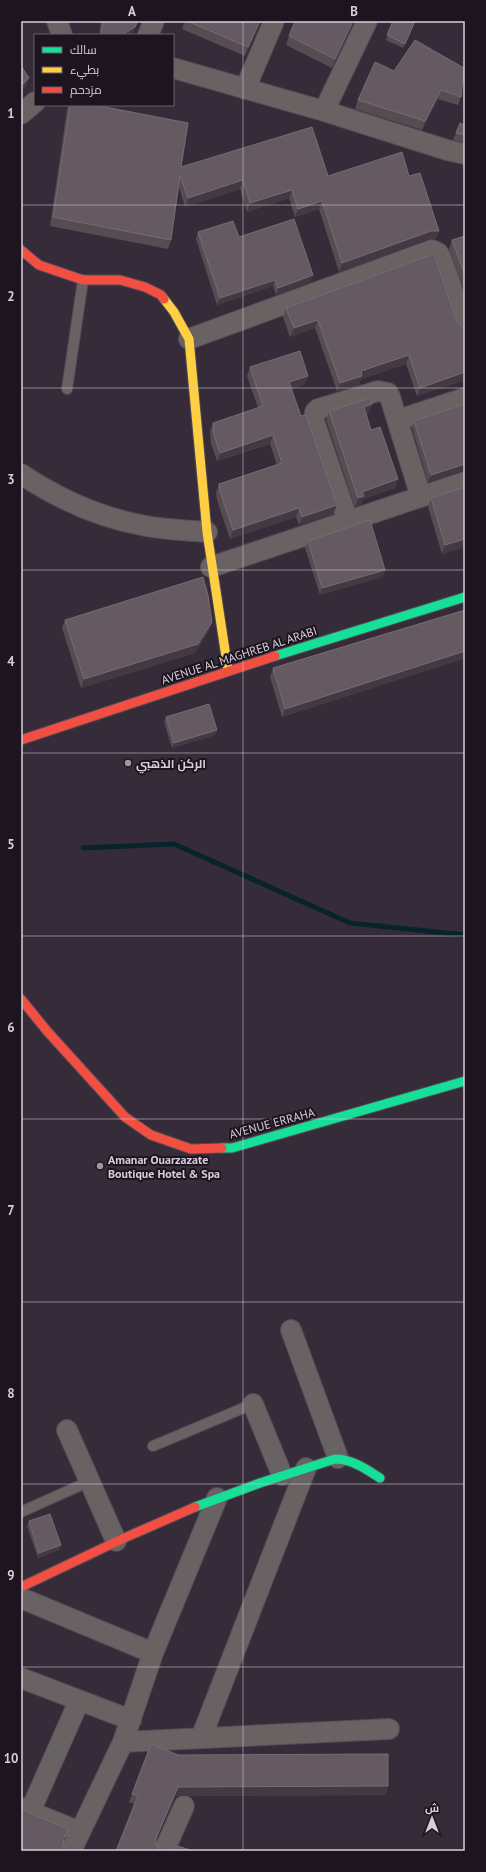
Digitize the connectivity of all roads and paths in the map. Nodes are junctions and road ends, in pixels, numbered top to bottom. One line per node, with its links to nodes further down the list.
1 (57, 21): 5 (street)
2 (154, 21): 6 (street)
3 (274, 21): 8 (street)
4 (367, 21): 10 (street)
5 (62, 34)
6 (148, 34)
7 (174, 68): 8 (street)
8 (245, 89): 10 (street)
9 (34, 103): 11 (street)
10 (324, 111): 12 (street)
11 (21, 114)
12 (465, 154)
13 (21, 250): 14 (street)
14 (83, 280): 16 (street); 17 (lane)
15 (463, 316): 16 (street)
16 (189, 339): 24 (street)
17 (67, 388)
18 (465, 398): 19 (street)
19 (398, 420): 22 (street); 23 (street)
20 (21, 474): 24 (street)
21 (465, 482): 22 (street)
22 (421, 497): 23 (street)
23 (348, 521): 25 (street)
24 (207, 532): 25 (street)
25 (211, 567): 27 (street)
26 (465, 597): 27 (street, AVENUE AL MAGHREB AL ARABI)
27 (228, 670): 28 (street, AVENUE AL MAGHREB AL ARABI)
28 (21, 740)
29 (21, 999): 30 (street, AVENUE ERRAHA)
30 (465, 1080)
31 (291, 1330): 35 (street)
32 (253, 1404): 34 (lane); 37 (street)
33 (68, 1430): 39 (street)
34 (153, 1446)
35 (338, 1458): 36 (street); 38 (street)
36 (306, 1468): 37 (street); 50 (street)
37 (282, 1475): 40 (street)
38 (380, 1478)
39 (90, 1481): 41 (lane); 42 (street)
40 (217, 1498): 42 (street); 45 (street)
41 (21, 1512)
42 (116, 1541): 43 (street)
43 (21, 1587)
44 (21, 1598): 45 (street)
45 (153, 1653): 48 (street)
46 (21, 1678): 47 (street)
47 (79, 1701): 48 (street); 53 (street)
48 (131, 1720): 51 (street)
49 (389, 1729): 50 (street)
50 (201, 1738): 51 (street)
51 (123, 1742): 54 (street)
52 (184, 1806): 56 (street)
53 (26, 1810): 54 (street)
54 (80, 1832): 55 (street)
55 (71, 1851)
56 (164, 1851)

